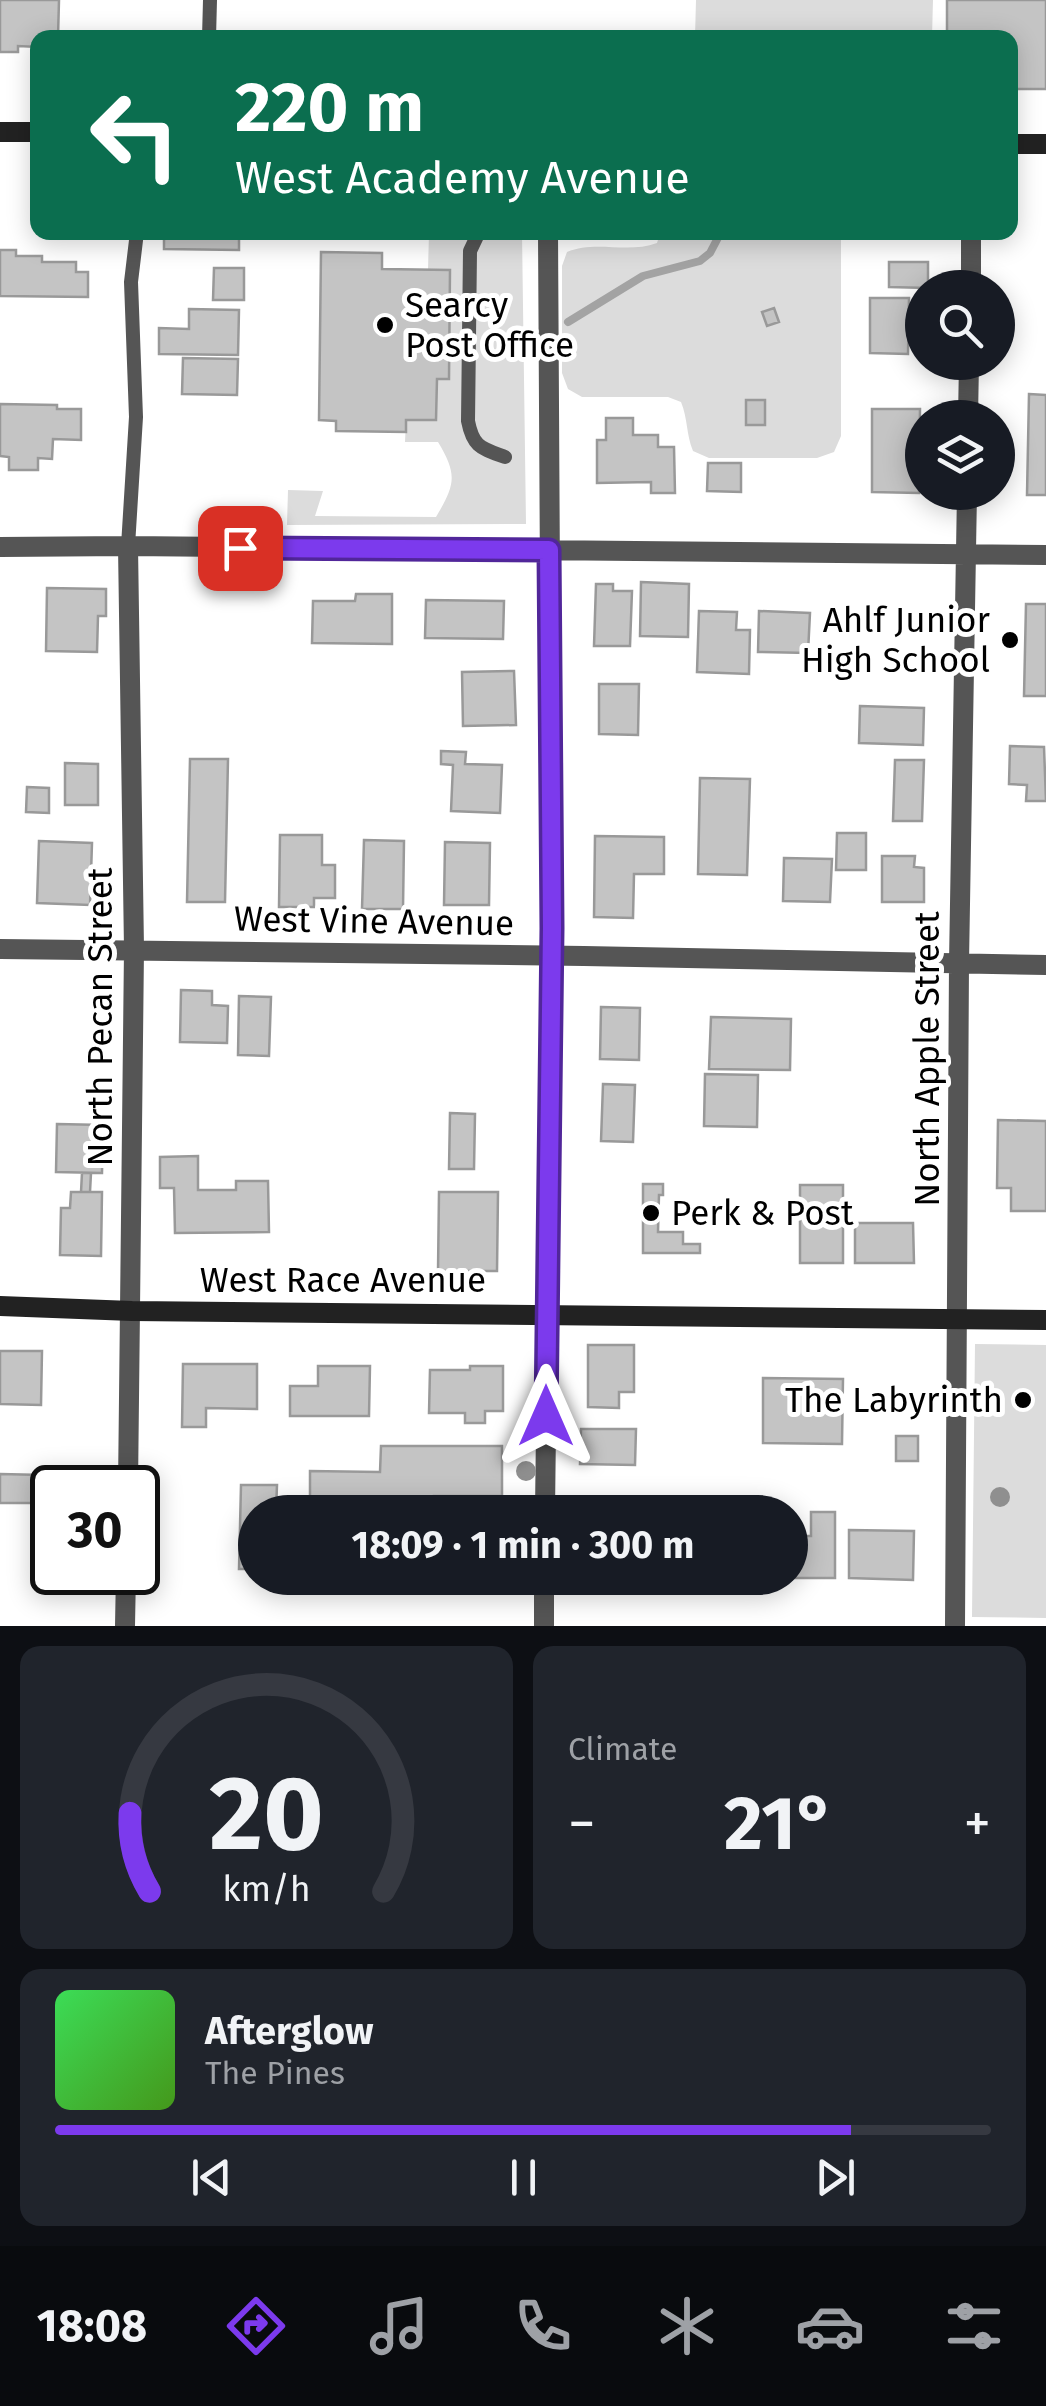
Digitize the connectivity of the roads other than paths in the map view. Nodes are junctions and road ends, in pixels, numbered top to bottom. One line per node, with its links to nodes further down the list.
1 (210, 0): 2 (lane)
2 (209, 30)
3 (0, 132): 4 (main road)
4 (30, 132)
5 (1018, 144): 6 (main road)
6 (1046, 144)
7 (136, 240): 14 (lane)
8 (475, 240): 12 (lane)
9 (548, 240): 16 (street)
10 (971, 240): 11 (street)
11 (971, 270)
12 (505, 457)
13 (967, 510): 17 (street, North Apple Street)
14 (128, 546): 15 (street); 16 (street); 20 (street, North Pecan Street)
15 (0, 547)
16 (549, 550): 17 (street); 21 (street)
17 (966, 554): 18 (street); 22 (street, North Apple Street)
18 (1046, 554)
19 (0, 949): 20 (street, West Vine Avenue)
20 (134, 949): 21 (street, West Vine Avenue); 25 (street, North Pecan Street)
21 (551, 956): 22 (street, West Vine Avenue); 26 (street)
22 (959, 963): 23 (street, West Vine Avenue); 27 (street, North Apple Street)
23 (1046, 965)
24 (0, 1306): 25 (main road, West Race Avenue)
25 (132, 1311): 26 (main road, West Race Avenue); 29 (street, North Pecan Street)
26 (546, 1314): 27 (main road, West Race Avenue); 30 (street)
27 (958, 1319): 28 (main road, West Race Avenue); 35 (street, North Apple Street)
28 (1046, 1320)
29 (129, 1465)
30 (545, 1495)
31 (126, 1595): 33 (street)
32 (544, 1595): 34 (street)
33 (125, 1626)
34 (544, 1626)
35 (955, 1626)

